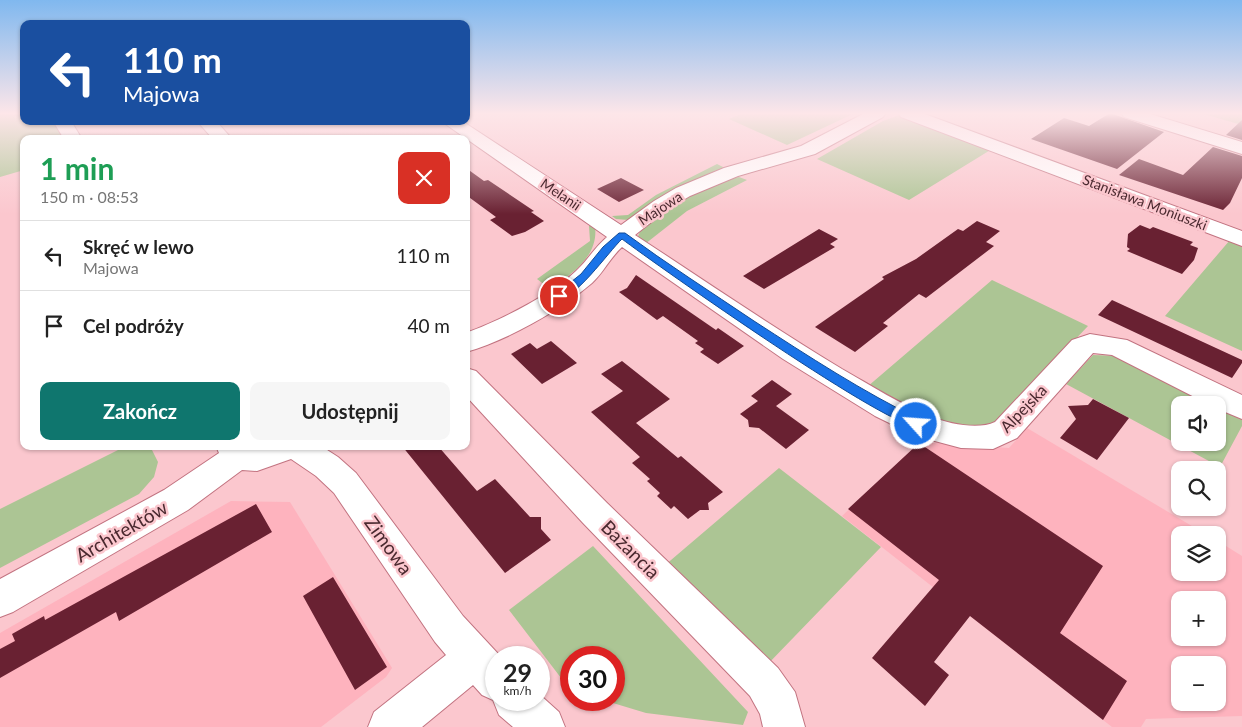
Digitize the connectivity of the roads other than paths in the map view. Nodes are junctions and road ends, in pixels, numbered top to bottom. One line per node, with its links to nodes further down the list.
1 (489, 147): 4 (street, Melanii)
2 (814, 147): 4 (street, Majowa)
3 (997, 147): 5 (street, Stanisława Moniuszki)
4 (622, 235): 6 (street, Majowa); 8 (street, Alpejska)
5 (1242, 239)
6 (470, 341)
7 (470, 382): 17 (street, Bażancia)
8 (1242, 408)
9 (280, 450): 11 (street)
10 (301, 450): 13 (street, Zimowa)
11 (235, 451): 12 (street, Architektów)
12 (0, 599)
13 (485, 670): 15 (street)
14 (526, 711): 16 (street)
15 (389, 727)
16 (544, 727)
17 (784, 727)

